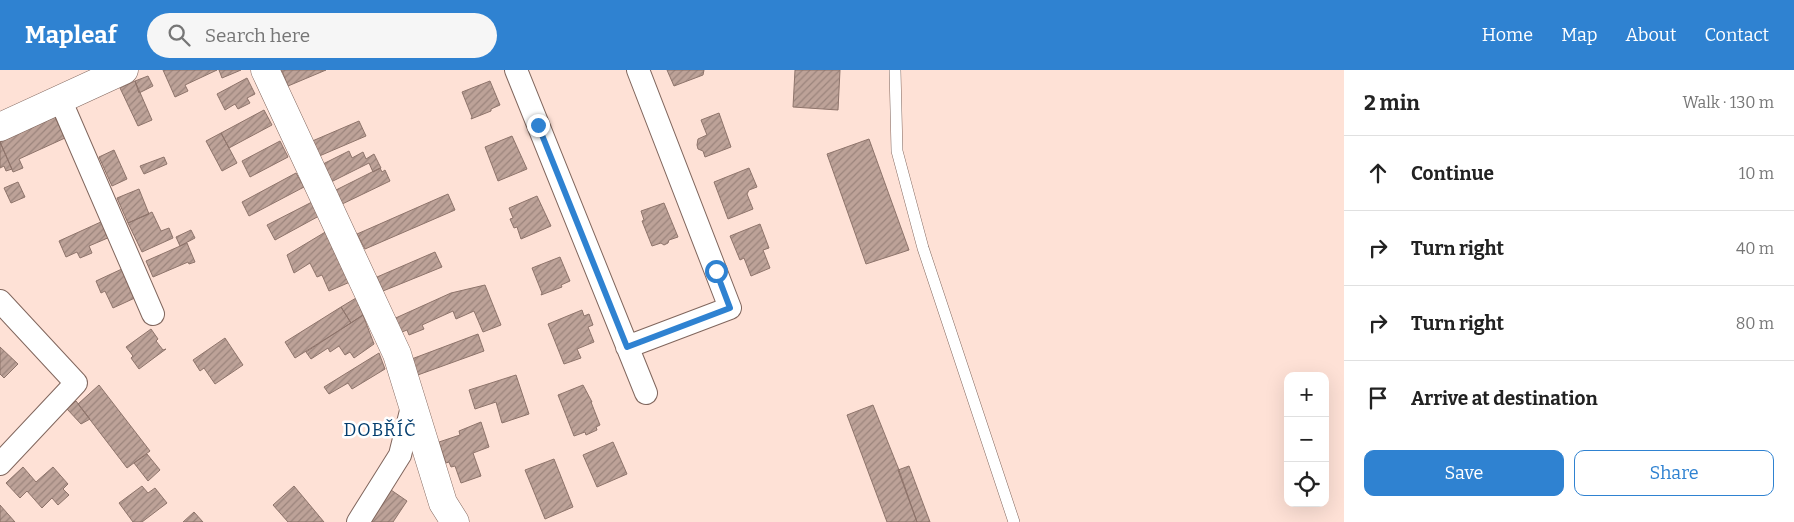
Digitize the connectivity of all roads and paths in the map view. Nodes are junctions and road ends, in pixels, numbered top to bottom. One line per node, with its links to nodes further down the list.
1 (124, 70): 6 (street)
2 (265, 70): 12 (street)
3 (516, 70): 10 (street)
4 (638, 70): 10 (street)
5 (895, 70): 16 (lane)
6 (60, 99): 7 (street); 9 (street)
7 (0, 127)
8 (0, 302): 13 (street)
9 (153, 314)
10 (627, 347): 11 (street)
11 (646, 393)
12 (412, 407): 14 (street); 15 (street)
13 (0, 464)
14 (358, 522)
15 (455, 522)
16 (1014, 522)

